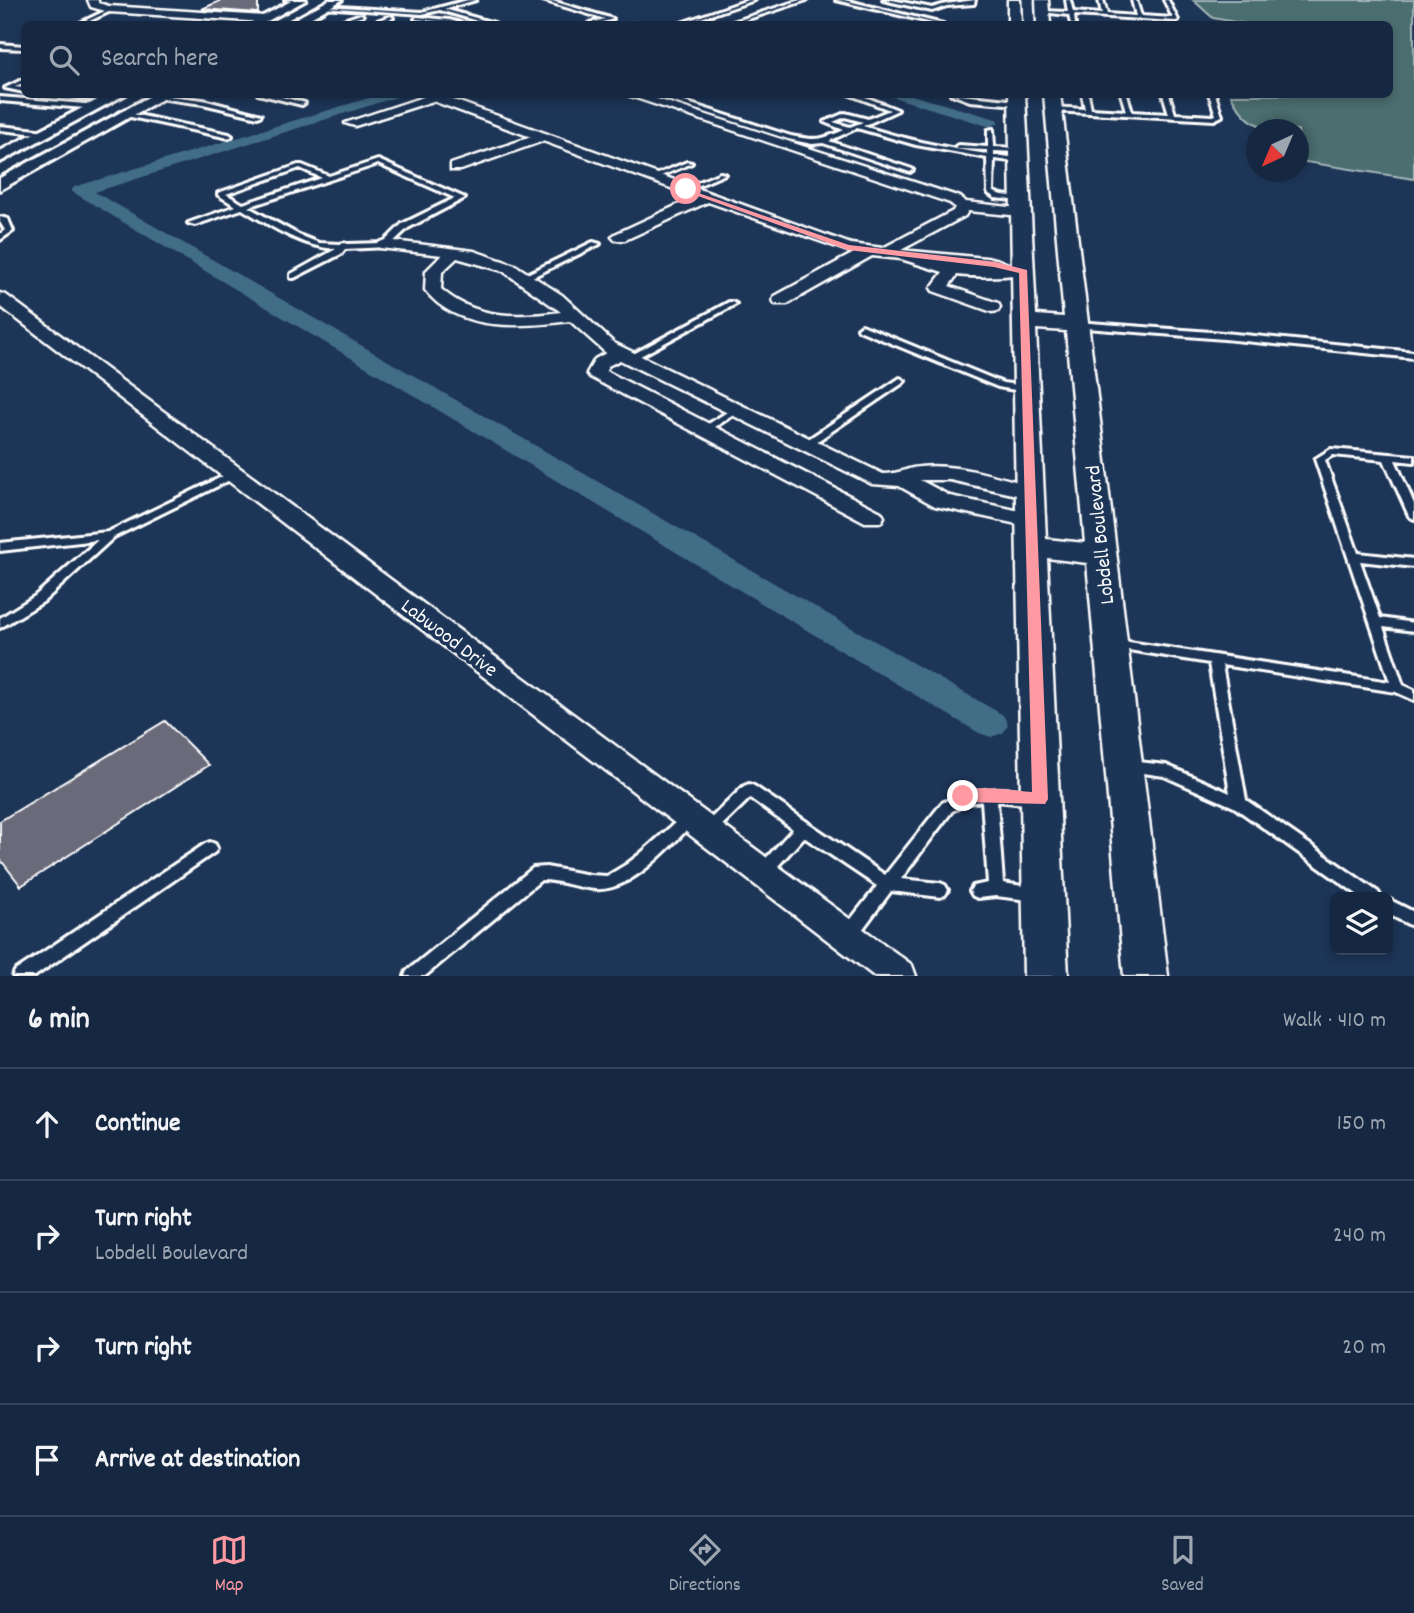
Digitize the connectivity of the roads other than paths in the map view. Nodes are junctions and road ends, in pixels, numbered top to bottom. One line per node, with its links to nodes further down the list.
1 (288, 0): 2 (lane)
2 (300, 0): 29 (street)
3 (337, 0): 18 (street)
4 (474, 0): 19 (lane)
5 (544, 0): 35 (lane)
6 (753, 0): 36 (lane)
7 (805, 0): 37 (lane)
8 (838, 0): 26 (lane)
9 (885, 0): 10 (lane)
10 (973, 0)
11 (1014, 0): 40 (main road)
12 (1068, 0): 21 (lane)
13 (1101, 0): 23 (lane)
14 (1134, 0): 25 (lane)
15 (1166, 0): 43 (lane)
16 (94, 3): 17 (street)
17 (113, 9): 27 (lane); 28 (street)
18 (320, 9): 19 (lane); 22 (lane); 30 (street)
19 (440, 9): 34 (lane)
20 (1043, 12): 21 (lane)
21 (1071, 13): 23 (lane); 41 (lane)
22 (361, 15): 24 (lane); 31 (lane)
23 (1105, 15): 25 (lane)
24 (391, 17): 32 (lane); 33 (lane)
25 (1139, 18): 42 (lane)
26 (920, 19): 38 (lane); 39 (lane)
27 (87, 21)
28 (248, 21)
29 (261, 21)
30 (298, 21)
31 (342, 21)
32 (379, 21)
33 (449, 21)
34 (482, 21)
35 (603, 21)
36 (689, 21)
37 (738, 21)
38 (914, 21)
39 (929, 21)
40 (1015, 21)
41 (1072, 21)
42 (1168, 21)
43 (1176, 21)
44 (0, 46): 45 (lane)
45 (21, 48)
46 (21, 82): 47 (lane)
47 (21, 90)
48 (88, 98): 64 (lane)
49 (158, 98): 69 (street)
50 (176, 98): 70 (lane)
51 (279, 98): 66 (lane)
52 (431, 98): 73 (street)
53 (442, 98): 79 (street)
54 (641, 98): 95 (street)
55 (665, 98): 80 (lane)
56 (862, 98): 72 (lane)
57 (967, 98): 63 (lane)
58 (1086, 98): 67 (lane)
59 (1125, 98): 68 (lane)
60 (1167, 98): 71 (lane)
61 (1213, 98): 71 (lane)
62 (0, 99): 64 (lane)
63 (1017, 99): 82 (main road)
64 (109, 101): 77 (street)
65 (1052, 102): 67 (lane); 116 (main road, Lobdell Boulevard)
66 (302, 103)
67 (1088, 110): 68 (lane)
68 (1129, 113): 71 (lane)
69 (128, 115): 78 (lane); 91 (street)
70 (258, 115)
71 (1173, 116)
72 (867, 121): 75 (lane); 75 (lane)
73 (351, 123)
74 (0, 128): 77 (lane)
75 (852, 128): 80 (lane); 81 (lane)
76 (991, 130): 82 (lane)
77 (47, 133): 83 (street)
78 (229, 136)
79 (542, 137): 86 (street); 89 (street)
80 (823, 141): 87 (lane)
81 (945, 149): 82 (lane); 84 (lane)
82 (1010, 153): 84 (lane); 84 (lane); 96 (main road)
83 (2, 155)
84 (990, 156): 96 (lane)
85 (689, 163): 89 (lane)
86 (456, 167)
87 (910, 170)
88 (722, 174): 92 (lane)
89 (654, 177): 92 (street)
90 (328, 178): 94 (lane); 94 (lane); 103 (lane)
91 (4, 180)
92 (686, 189): 93 (street)
93 (707, 197): 100 (street); 104 (street)
94 (243, 206): 98 (lane); 102 (lane)
95 (962, 206): 96 (street); 104 (street)
96 (1021, 206): 107 (main road)
97 (0, 219): 99 (lane)
98 (192, 223)
99 (0, 237)
100 (620, 237)
101 (596, 244): 109 (lane)
102 (344, 245): 103 (lane); 108 (lane)
103 (385, 245): 105 (street)
104 (878, 251): 106 (street); 111 (street)
105 (453, 253): 109 (street); 114 (street)
106 (955, 265): 107 (street); 113 (street)
107 (1014, 270): 115 (main road)
108 (295, 276)
109 (523, 278): 114 (street)
110 (0, 298): 127 (street, Labwood Drive)
111 (781, 300)
112 (732, 304): 118 (lane)
113 (992, 307)
114 (573, 316): 118 (street)
115 (1025, 321): 116 (main road); 121 (main road)
116 (1077, 325): 119 (lane); 133 (main road, Lobdell Boulevard)
117 (862, 328): 121 (lane)
118 (624, 355): 122 (street); 123 (street)
119 (1414, 355)
120 (900, 381): 124 (lane)
121 (1027, 389): 130 (main road)
122 (735, 410): 123 (lane); 124 (street)
123 (704, 430): 129 (street)
124 (806, 444): 130 (street)
125 (1388, 457): 126 (lane); 128 (lane); 134 (lane)
126 (1414, 460)
127 (234, 474): 131 (lane); 147 (street, Labwood Drive)
128 (1414, 516)
129 (873, 517)
130 (1031, 520): 133 (main road); 145 (main road)
131 (110, 535): 132 (lane); 137 (lane)
132 (0, 547)
133 (1101, 555): 139 (main road, Lobdell Boulevard)
134 (1353, 556): 135 (lane); 136 (lane)
135 (1414, 564)
136 (1376, 622): 138 (lane); 141 (lane)
137 (0, 624)
138 (1414, 627)
139 (1110, 643): 140 (lane); 143 (main road, Lobdell Boulevard)
140 (1215, 659): 141 (lane); 146 (lane)
141 (1398, 688): 142 (lane)
142 (1414, 695)
143 (1124, 765): 146 (lane); 164 (main road, Lobdell Boulevard)
144 (989, 795): 145 (lane); 151 (lane); 153 (lane)
145 (1040, 799): 156 (main road)
146 (1239, 803): 155 (lane)
147 (698, 824): 148 (lane); 150 (street, Labwood Drive); 161 (lane)
148 (803, 828): 150 (lane); 151 (lane)
149 (210, 848): 160 (lane)
150 (762, 872): 159 (street, Labwood Drive)
151 (886, 884): 152 (lane); 159 (lane)
152 (940, 890)
153 (996, 890): 154 (lane); 156 (lane)
154 (978, 891)
155 (1366, 892)
156 (1043, 895): 163 (main road)
157 (1393, 909): 158 (lane)
158 (1414, 920)
159 (848, 936): 162 (street, Labwood Drive)
160 (21, 976)
161 (413, 976)
162 (900, 976)
163 (1046, 976)
164 (1146, 976)

